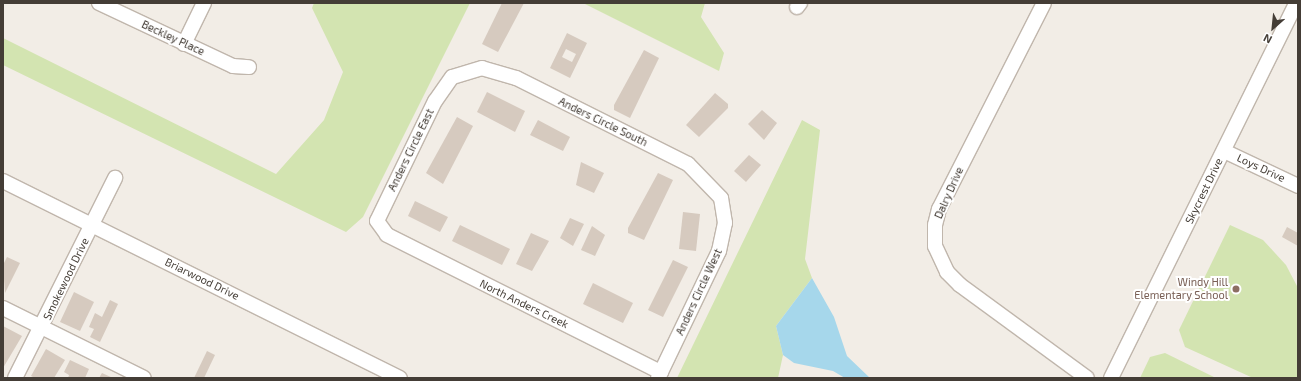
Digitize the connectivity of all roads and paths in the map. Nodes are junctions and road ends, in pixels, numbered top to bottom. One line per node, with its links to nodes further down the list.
1 (99, 3): 5 (street, Beckley Place)
2 (204, 3): 5 (street)
3 (1044, 3): 21 (street, Dalry Drive)
4 (1296, 3): 8 (street, Skycrest Drive)
5 (184, 44): 6 (street, Beckley Place)
6 (249, 67)
7 (462, 72): 12 (street, Anders Circle South); 14 (street, Anders Circle East)
8 (1224, 151): 11 (street, Loys Drive); 22 (street, Skycrest Drive)
9 (115, 178): 13 (street, Smokewood Drive)
10 (3, 181): 13 (street, Briarwood Drive)
11 (1298, 186)
12 (724, 209): 17 (street, Anders Circle West)
13 (93, 225): 16 (street, Smokewood Drive); 20 (street, Briarwood Drive)
14 (387, 235): 17 (street, North Anders Creek)
15 (3, 308): 16 (street)
16 (42, 328): 18 (street, Smokewood Drive); 19 (street)
17 (659, 375)
18 (15, 378)
19 (144, 378)
20 (400, 378)
21 (1087, 378)
22 (1110, 378)

